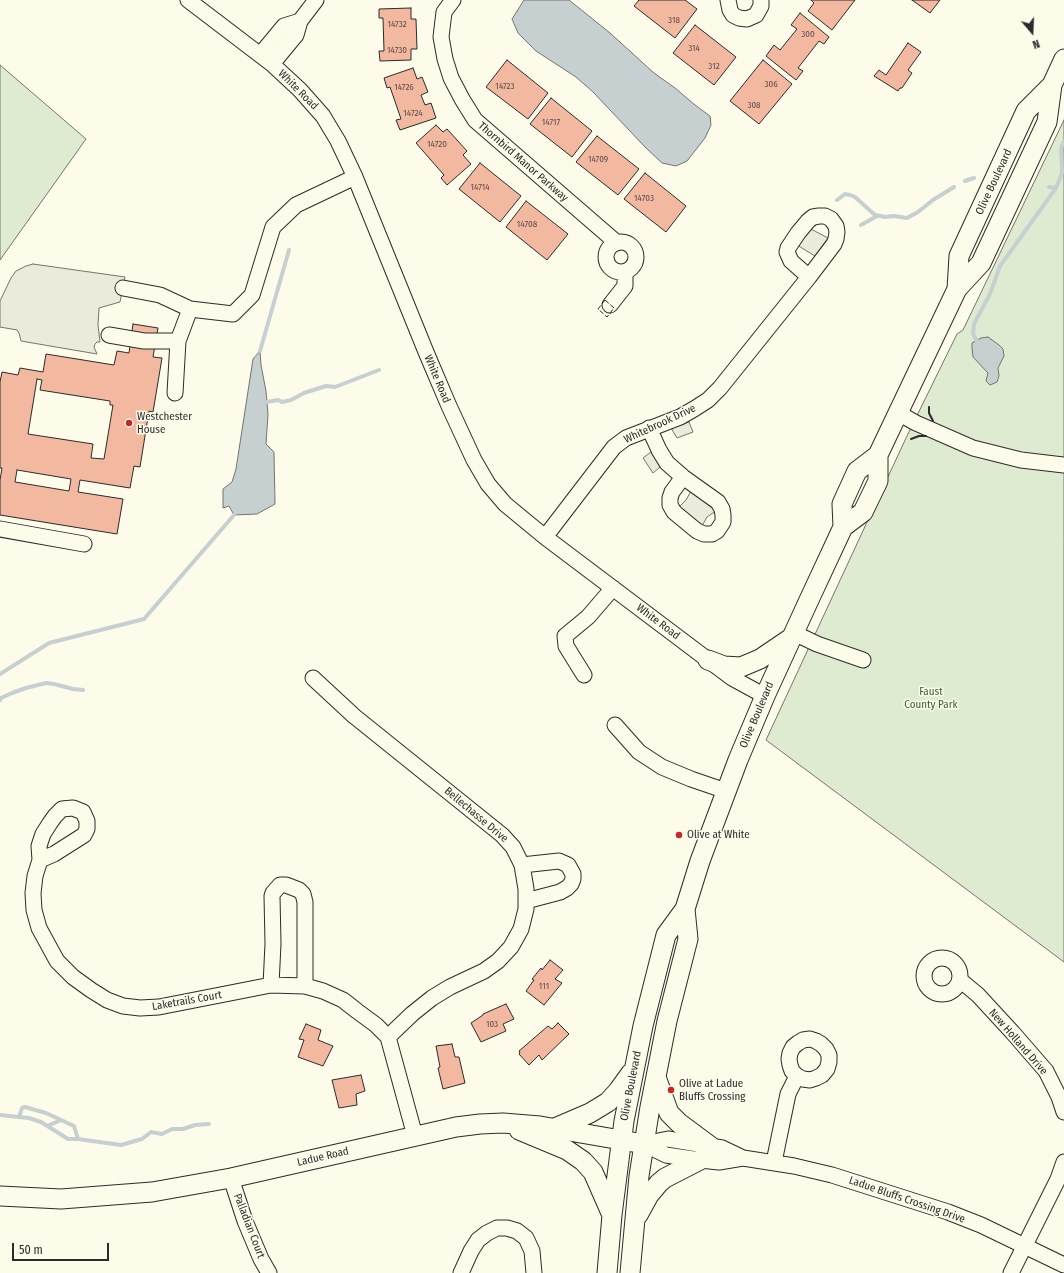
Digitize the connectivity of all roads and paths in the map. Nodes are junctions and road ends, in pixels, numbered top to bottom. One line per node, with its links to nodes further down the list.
1 (188, 0): 7 (street, White Road)
2 (316, 0): 6 (street)
3 (453, 0): 11 (street, Thornbird Manor Parkway)
4 (728, 0): 5 (street)
5 (761, 0)
6 (300, 21): 7 (street); 9 (street)
7 (260, 55): 9 (street, White Road)
8 (1064, 59): 20 (main road, Olive Boulevard)
9 (272, 64): 10 (street, White Road)
10 (355, 177): 16 (street); 25 (street, White Road)
11 (617, 243): 12 (street); 12 (street, Thornbird Manor Parkway)
12 (625, 272): 15 (street)
13 (808, 277): 21 (street, Whitebrook Drive)
14 (123, 288): 16 (street)
15 (610, 305)
16 (190, 309): 18 (street)
17 (110, 335): 18 (street)
18 (178, 340): 19 (street)
19 (174, 393)
20 (898, 413): 22 (street); 28 (main road, Olive Boulevard)
21 (649, 428): 23 (street); 25 (street, Whitebrook Drive)
22 (1064, 466)
23 (683, 477)
24 (0, 529): 26 (street)
25 (545, 537): 27 (street, White Road)
26 (84, 544)
27 (613, 588): 29 (street, White Road); 31 (street)
28 (793, 635): 29 (main road); 30 (street); 33 (main road, Olive Boulevard)
29 (708, 660): 33 (street, White Road)
30 (863, 660)
31 (584, 674)
32 (313, 678): 37 (street, Bellechasse Drive)
33 (765, 696): 35 (main road, Olive Boulevard)
34 (615, 725): 35 (street)
35 (726, 791): 39 (main road, Olive Boulevard)
36 (40, 860): 41 (street, Laketrails Court)
37 (522, 865): 38 (street, Bellechasse Drive); 38 (street)
38 (526, 901): 43 (street, Bellechasse Drive)
39 (685, 909): 44 (main road, Olive Boulevard); 45 (main road, Olive Boulevard)
40 (960, 980): 47 (street, New Holland Drive)
41 (271, 985): 42 (street, Laketrails Court); 42 (street)
42 (305, 986): 43 (street, Laketrails Court)
43 (388, 1037): 50 (street)
44 (634, 1070): 49 (main road); 51 (main road, Olive Boulevard)
45 (656, 1075): 52 (main road, Olive Boulevard); 53 (main road)
46 (797, 1076): 54 (street)
47 (1064, 1112)
48 (503, 1124): 49 (main road, Ladue Road); 50 (main road, Ladue Road); 58 (main road)
49 (555, 1128): 51 (main road, Ladue Road)
50 (415, 1136): 56 (main road, Ladue Road)
51 (621, 1140): 52 (main road, Ladue Road); 58 (main road, Olive Boulevard)
52 (644, 1144): 53 (street, Ladue Bluffs Crossing Drive); 59 (main road, Olive Boulevard)
53 (705, 1153): 54 (street, Ladue Bluffs Crossing Drive); 59 (main road)
54 (774, 1162): 60 (street, Ladue Bluffs Crossing Drive)
55 (1064, 1162): 60 (street)
56 (230, 1178): 57 (main road, Ladue Road); 62 (street, Palladian Court)
57 (0, 1196)
58 (612, 1215): 65 (main road, Olive Boulevard)
59 (635, 1220): 66 (main road, Olive Boulevard)
60 (1024, 1246): 61 (street, Ladue Bluffs Crossing Drive); 67 (street)
61 (1064, 1265)
62 (269, 1273)
63 (461, 1273): 64 (street)
64 (534, 1273)
65 (607, 1273)
66 (630, 1273)
67 (1012, 1273)

